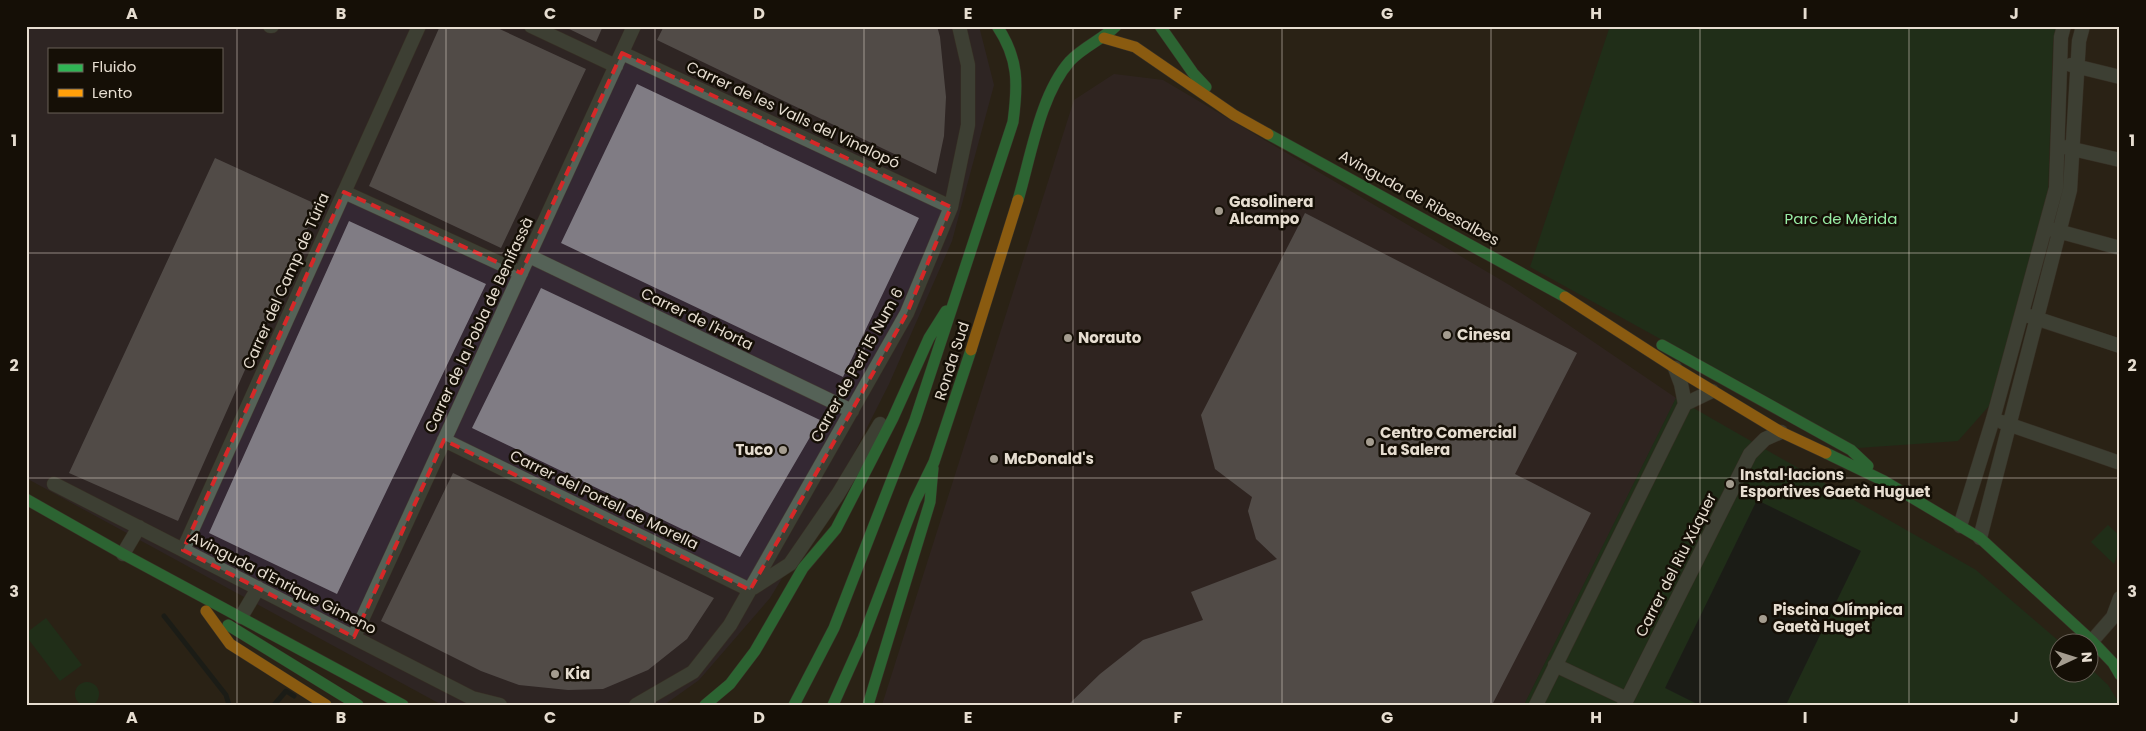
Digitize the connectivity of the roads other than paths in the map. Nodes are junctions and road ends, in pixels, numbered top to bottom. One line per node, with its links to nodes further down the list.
1 (419, 26): 19 (street, Carrer del Camp de Túria)
2 (531, 26): 11 (street, Carrer de les Valls del Vinalopó)
3 (634, 26): 11 (street, Carrer de la Pobla de Benifassà)
4 (959, 26): 20 (street, Carrer de Peri 15 Num 6)
5 (997, 26): 26 (main road, Ronda Sud)
6 (1116, 26): 10 (main road, Ronda Sud)
7 (1160, 26): 15 (main road, Avinguda de Ribesalbes)
8 (2064, 26): 12 (street)
9 (2083, 26): 13 (street)
10 (1104, 38): 15 (main road, Avinguda de Ribesalbes); 43 (main road, Ronda Sud)
11 (619, 60): 20 (street, Carrer de les Valls del Vinalopó); 24 (street, Carrer de la Pobla de Benifassà)
12 (2060, 63): 13 (street); 16 (street)
13 (2078, 66): 14 (street); 17 (street)
14 (2120, 77)
15 (1234, 115): 27 (main road, Avinguda de Ribesalbes)
16 (2058, 146): 17 (street); 21 (street)
17 (2073, 149): 18 (street); 22 (street)
18 (2120, 160)
19 (344, 192): 25 (street); 51 (street, Carrer del Camp de Túria)
20 (951, 207): 37 (street, Carrer de Peri 15 Num 6)
21 (2045, 228): 22 (street); 28 (street)
22 (2060, 232): 23 (street); 29 (street)
23 (2120, 248)
24 (529, 256): 25 (street, Carrer de la Pobla de Benifassà); 37 (street, Carrer de l'Horta)
25 (521, 273): 42 (street, Carrer de la Pobla de Benifassà)
26 (956, 294): 35 (main road); 72 (main road, Ronda Sud)
27 (1588, 310): 31 (main road, Avinguda de Ribesalbes); 38 (main road, Avinguda de Ribesalbes)
28 (2021, 314): 29 (street); 39 (street)
29 (2037, 319): 30 (street); 40 (street)
30 (2120, 346)
31 (1675, 368): 32 (main road, Avinguda de Ribesalbes); 33 (street)
32 (1696, 381): 33 (street); 34 (main road, Avinguda de Ribesalbes); 38 (street, Avinguda de Ribesalbes)
33 (1681, 384): 36 (street)
34 (1712, 391): 36 (street); 41 (main road, Avinguda de Ribesalbes)
35 (902, 393): 54 (street); 71 (main road)
36 (1685, 404): 63 (street)
37 (852, 411): 54 (street, Carrer de Peri 15 Num 6)
38 (1796, 419): 45 (main road, Avinguda de Ribesalbes)
39 (1992, 419): 40 (street); 48 (street)
40 (2009, 425): 44 (street); 50 (street)
41 (1781, 432): 45 (main road, Avinguda de Ribesalbes); 65 (street, Carrer del Riu Xúquer)
42 (444, 440): 54 (street, Carrer del Portell de Morella); 60 (street, Carrer de la Pobla de Benifassà)
43 (934, 462): 73 (main road, Ronda Sud); 74 (main road)
44 (2120, 463)
45 (1884, 481): 48 (main road, Avinguda de Ribesalbes)
46 (54, 484): 49 (street, Avinguda d'Enrique Gimeno)
47 (26, 500): 52 (main road)
48 (1960, 526): 50 (main road, Avinguda de Ribesalbes)
49 (139, 527): 51 (street, Avinguda d'Enrique Gimeno); 52 (street)
50 (1980, 538): 58 (main road, Avinguda de Ribesalbes)
51 (183, 550): 53 (street, Avinguda d'Enrique Gimeno)
52 (123, 554): 56 (main road); 57 (main road)
53 (258, 588): 57 (street); 60 (street, Avinguda d'Enrique Gimeno)
54 (750, 590): 70 (street)
55 (2120, 598): 59 (street)
56 (206, 611): 66 (main road); 67 (main road)
57 (241, 617): 68 (main road)
58 (2085, 634)
59 (2098, 634)
60 (354, 637): 69 (street, Avinguda d'Enrique Gimeno)
61 (2098, 647): 62 (main road, Avinguda de Ribesalbes)
62 (2116, 664): 64 (main road, Avinguda de Ribesalbes)
63 (1555, 665): 65 (street, Carrer del Riu Xúquer); 75 (street)
64 (2120, 674)
65 (1626, 702)
66 (326, 705)
67 (358, 705)
68 (403, 705)
69 (500, 705)
70 (636, 705)
71 (705, 705)
72 (794, 705)
73 (833, 705)
74 (868, 705)
75 (1536, 705)

